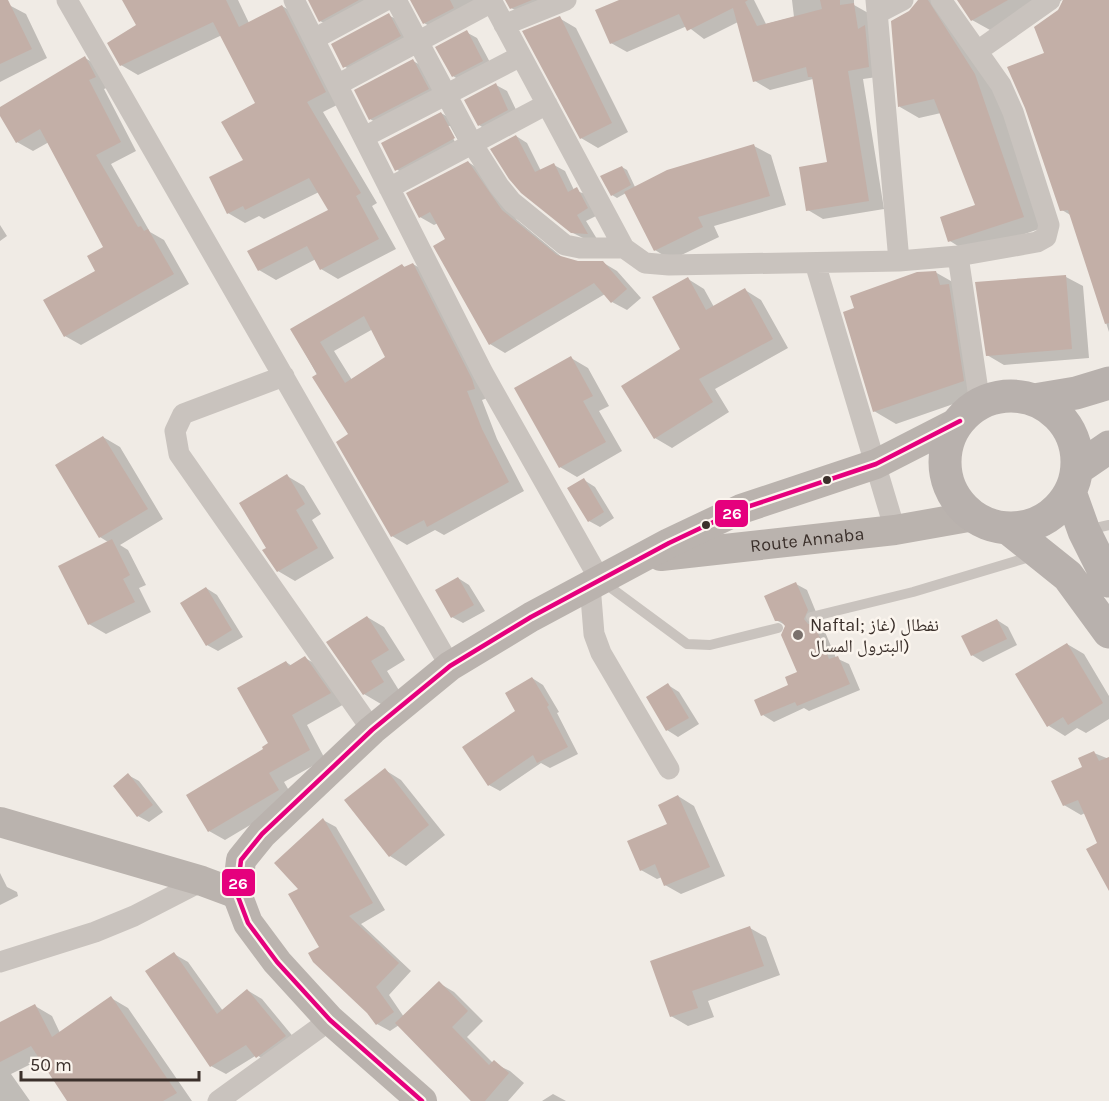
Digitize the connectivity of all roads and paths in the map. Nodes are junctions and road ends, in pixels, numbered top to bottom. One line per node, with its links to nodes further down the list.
1 (67, 0): 26 (street)
2 (294, 0): 12 (street)
3 (386, 0): 12 (street)
4 (396, 0): 13 (street)
5 (566, 0): 11 (street)
6 (903, 0): 10 (street)
7 (942, 0): 14 (street)
8 (1050, 0): 14 (street)
9 (491, 1): 11 (street); 13 (street)
10 (877, 7): 24 (street)
11 (504, 25): 15 (street)
12 (314, 39): 16 (street)
13 (418, 40): 16 (street); 17 (street)
14 (979, 50): 23 (street)
15 (521, 56): 17 (street); 18 (street)
16 (337, 85): 19 (street)
17 (447, 95): 19 (street); 20 (street)
18 (547, 104): 20 (street); 22 (street)
19 (364, 137): 21 (street)
20 (473, 145): 21 (street); 22 (street)
21 (389, 188): 40 (street)
22 (624, 248): 25 (street)
23 (958, 255): 24 (street); 29 (street)
24 (899, 261): 25 (street)
25 (815, 263): 31 (street)
26 (284, 376): 44 (street); 45 (street)
27 (1109, 383): 28 (main road)
28 (1034, 400): 29 (main road); 32 (main road)
29 (970, 412): 31 (main road, Route Annaba); 33 (main road)
30 (1109, 447): 32 (main road)
31 (876, 464): 36 (street); 38 (main road, Route Annaba)
32 (1073, 481): 34 (main road); 35 (main road)
33 (974, 516): 34 (main road); 36 (main road, Route Annaba)
34 (1008, 528): 37 (main road)
35 (1096, 528): 39 (main road)
36 (895, 530): 38 (main road, Route Annaba)
37 (1040, 554): 41 (lane); 43 (main road)
38 (640, 558): 40 (main road, Route Annaba)
39 (1109, 581)
40 (595, 582): 42 (lane); 44 (main road, Route Annaba); 46 (street)
41 (811, 617)
42 (778, 628)
43 (1109, 632)
44 (450, 666): 45 (main road, Route Annaba)
45 (372, 730): 49 (main road, Route Annaba)
46 (669, 770)
47 (0, 822): 48 (main road)
48 (202, 881): 49 (main road); 50 (street)
49 (237, 894): 51 (main road, Route Annaba)
50 (0, 962)
51 (330, 1020): 52 (street); 53 (main road, Route Annaba)
52 (218, 1101)
53 (422, 1101)

